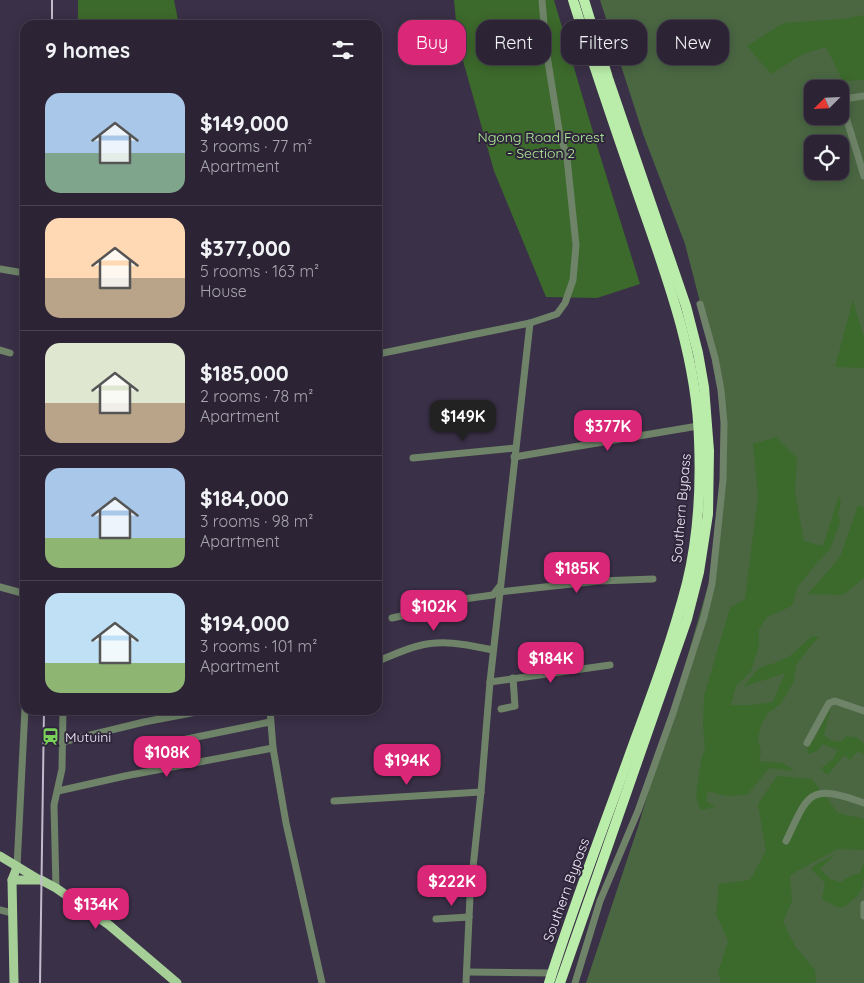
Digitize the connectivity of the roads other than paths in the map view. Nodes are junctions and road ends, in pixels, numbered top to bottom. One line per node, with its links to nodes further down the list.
1 (542, 0): 9 (street)
2 (573, 0): 13 (highway, Southern Bypass)
3 (584, 0): 60 (highway, Southern Bypass)
4 (864, 96): 5 (street)
5 (864, 176)
6 (0, 269): 7 (street)
7 (18, 272)
8 (700, 304): 61 (street)
9 (530, 322): 12 (street); 14 (street)
10 (0, 350): 11 (street)
11 (10, 352)
12 (382, 353)
13 (698, 426): 15 (street); 55 (highway, Southern Bypass)
14 (515, 448): 15 (street); 16 (street)
15 (514, 457): 19 (street)
16 (413, 458)
17 (653, 579): 19 (street)
18 (0, 587): 20 (street)
19 (500, 588): 21 (street); 22 (street)
20 (20, 592)
21 (392, 618)
22 (493, 650): 23 (street); 26 (street)
23 (382, 659)
24 (610, 665): 25 (street)
25 (513, 678): 26 (street); 27 (street)
26 (490, 682): 39 (street)
27 (501, 709)
28 (864, 711): 35 (street)
29 (25, 715): 44 (street)
30 (63, 715): 34 (street)
31 (181, 715): 34 (street)
32 (270, 715): 33 (street)
33 (270, 722): 36 (street); 37 (street)
34 (62, 742): 38 (street)
35 (808, 743)
36 (273, 748): 38 (street); 58 (street)
37 (139, 752)
38 (58, 791): 47 (street)
39 (481, 792): 40 (street); 52 (street)
40 (334, 801)
41 (864, 803): 42 (street)
42 (786, 841)
43 (0, 856): 44 (main road)
44 (17, 867): 45 (main road); 46 (main road)
45 (12, 880): 46 (main road); 50 (main road)
46 (40, 880): 47 (main road)
47 (56, 888): 57 (main road)
48 (864, 904): 51 (street)
49 (0, 910): 50 (street)
50 (12, 913): 56 (main road)
51 (864, 914)
52 (470, 916): 53 (street); 54 (street)
53 (436, 919)
54 (467, 972): 55 (street); 59 (street)
55 (550, 978)
56 (14, 983)
57 (177, 983)
58 (322, 983)
59 (466, 983)
60 (560, 983)
61 (574, 983)

